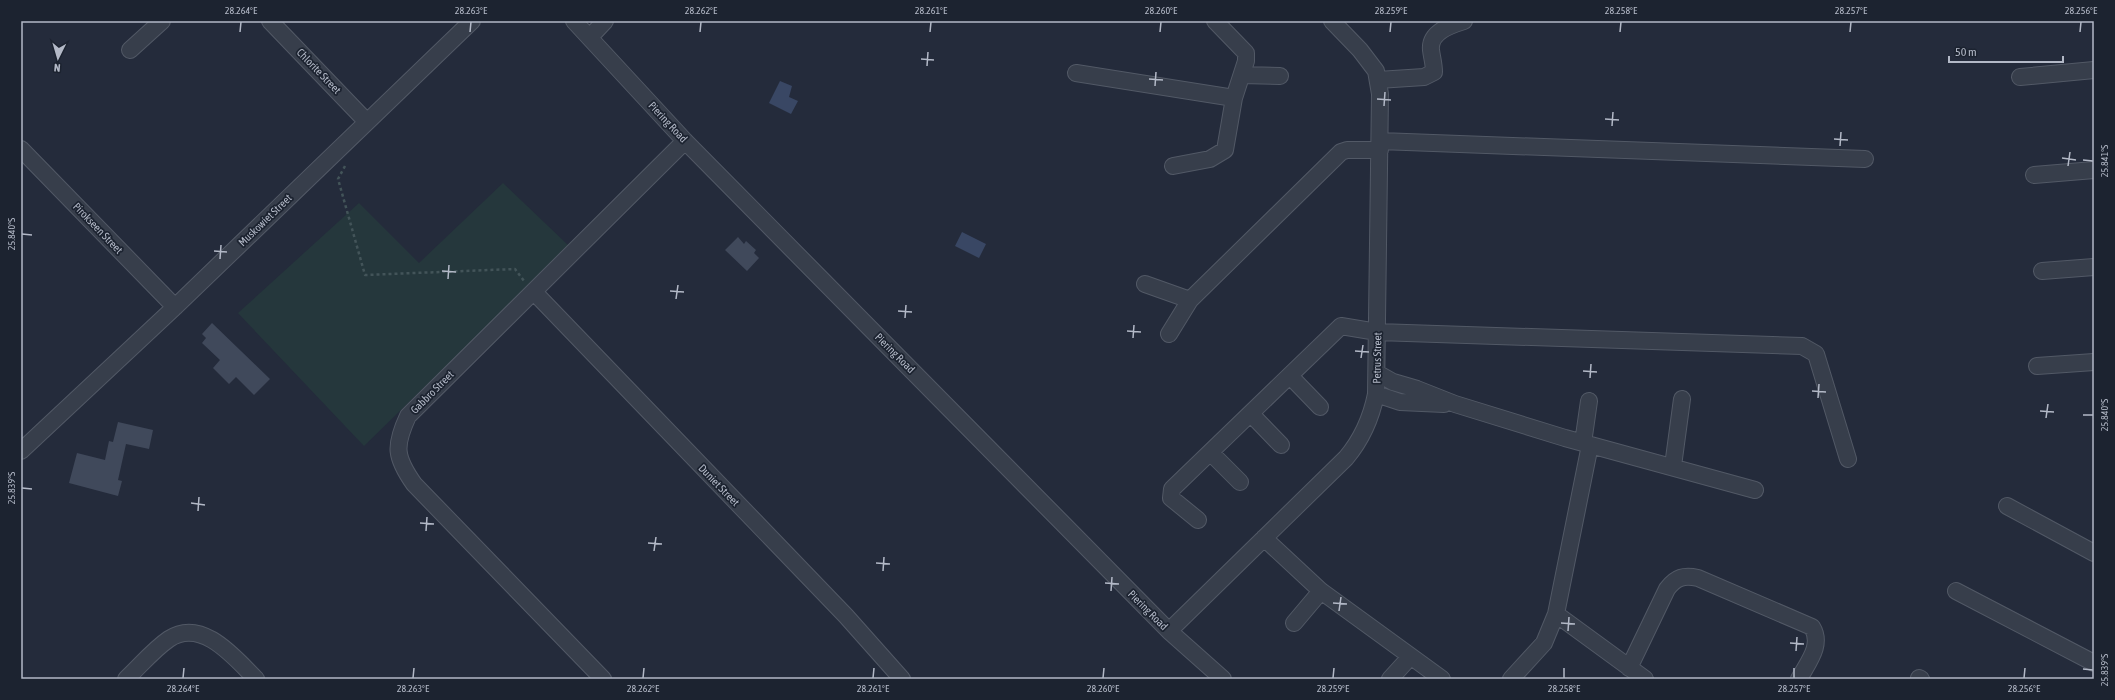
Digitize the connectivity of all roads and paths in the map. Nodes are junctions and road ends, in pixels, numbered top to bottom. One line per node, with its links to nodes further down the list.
1 (162, 21): 10 (street)
2 (270, 21): 18 (street, Chlorite Street)
3 (472, 21): 18 (street, Muskowiet Street)
4 (574, 21): 9 (street, Piering Road)
5 (605, 21): 9 (street)
6 (1215, 21): 13 (street)
7 (1332, 21): 16 (street, Petrus Street)
8 (1464, 21): 16 (street)
9 (590, 37): 19 (street, Piering Road)
10 (130, 50)
11 (2094, 70): 15 (street)
12 (1076, 73): 17 (street)
13 (1242, 75): 14 (street); 17 (street)
14 (1280, 76)
15 (2020, 77)
16 (1378, 80): 20 (street, Petrus Street)
17 (1234, 98): 24 (street)
18 (367, 122): 32 (street, Muskowiet Street)
19 (685, 141): 30 (street, Gabbro Street); 61 (street, Piering Road)
20 (1380, 145): 22 (street); 31 (street); 33 (street, Petrus Street)
21 (21, 149): 32 (street, Pirokseen Street)
22 (1865, 158)
23 (348, 160): 30 (path)
24 (1173, 166)
25 (2094, 170): 26 (street)
26 (2034, 175)
27 (2094, 267): 28 (street)
28 (2042, 271)
29 (1145, 284): 31 (street)
30 (534, 292): 67 (street, Gabbro Street); 68 (street, Duniet Street)
31 (1190, 300): 34 (street)
32 (175, 307): 47 (street, Muskowiet Street)
33 (1377, 332): 37 (street, Petrus Street); 38 (street); 49 (street)
34 (1168, 334)
35 (2094, 362): 36 (street)
36 (2037, 366)
37 (1376, 373): 39 (street, Petrus Street); 42 (street)
38 (1290, 376): 43 (street); 44 (street)
39 (1376, 394): 42 (street); 55 (street, Petrus Street)
40 (1682, 398): 50 (street)
41 (1589, 401): 45 (street)
42 (1455, 404): 45 (street)
43 (1320, 407)
44 (1251, 414): 46 (street); 48 (street)
45 (1586, 444): 50 (street); 59 (street)
46 (1281, 445)
47 (21, 451)
48 (1211, 453): 51 (street); 54 (street)
49 (1848, 458)
50 (1673, 466): 52 (street)
51 (1240, 482)
52 (1755, 490)
53 (2007, 506): 56 (street)
54 (1198, 520)
55 (1264, 538): 58 (street); 61 (street, Petrus Street)
56 (2094, 553)
57 (1956, 590): 63 (street)
58 (1321, 591): 60 (street); 62 (street)
59 (1556, 614): 64 (street); 72 (street)
60 (1294, 623)
61 (1169, 631): 69 (street, Piering Road)
62 (1410, 657): 70 (street); 71 (street)
63 (2094, 663)
64 (1629, 668): 73 (street); 74 (street)
65 (126, 679): 66 (street)
66 (256, 679)
67 (603, 679)
68 (902, 679)
69 (1223, 679)
70 (1390, 679)
71 (1442, 679)
72 (1511, 679)
73 (1645, 679)
74 (1799, 679)

